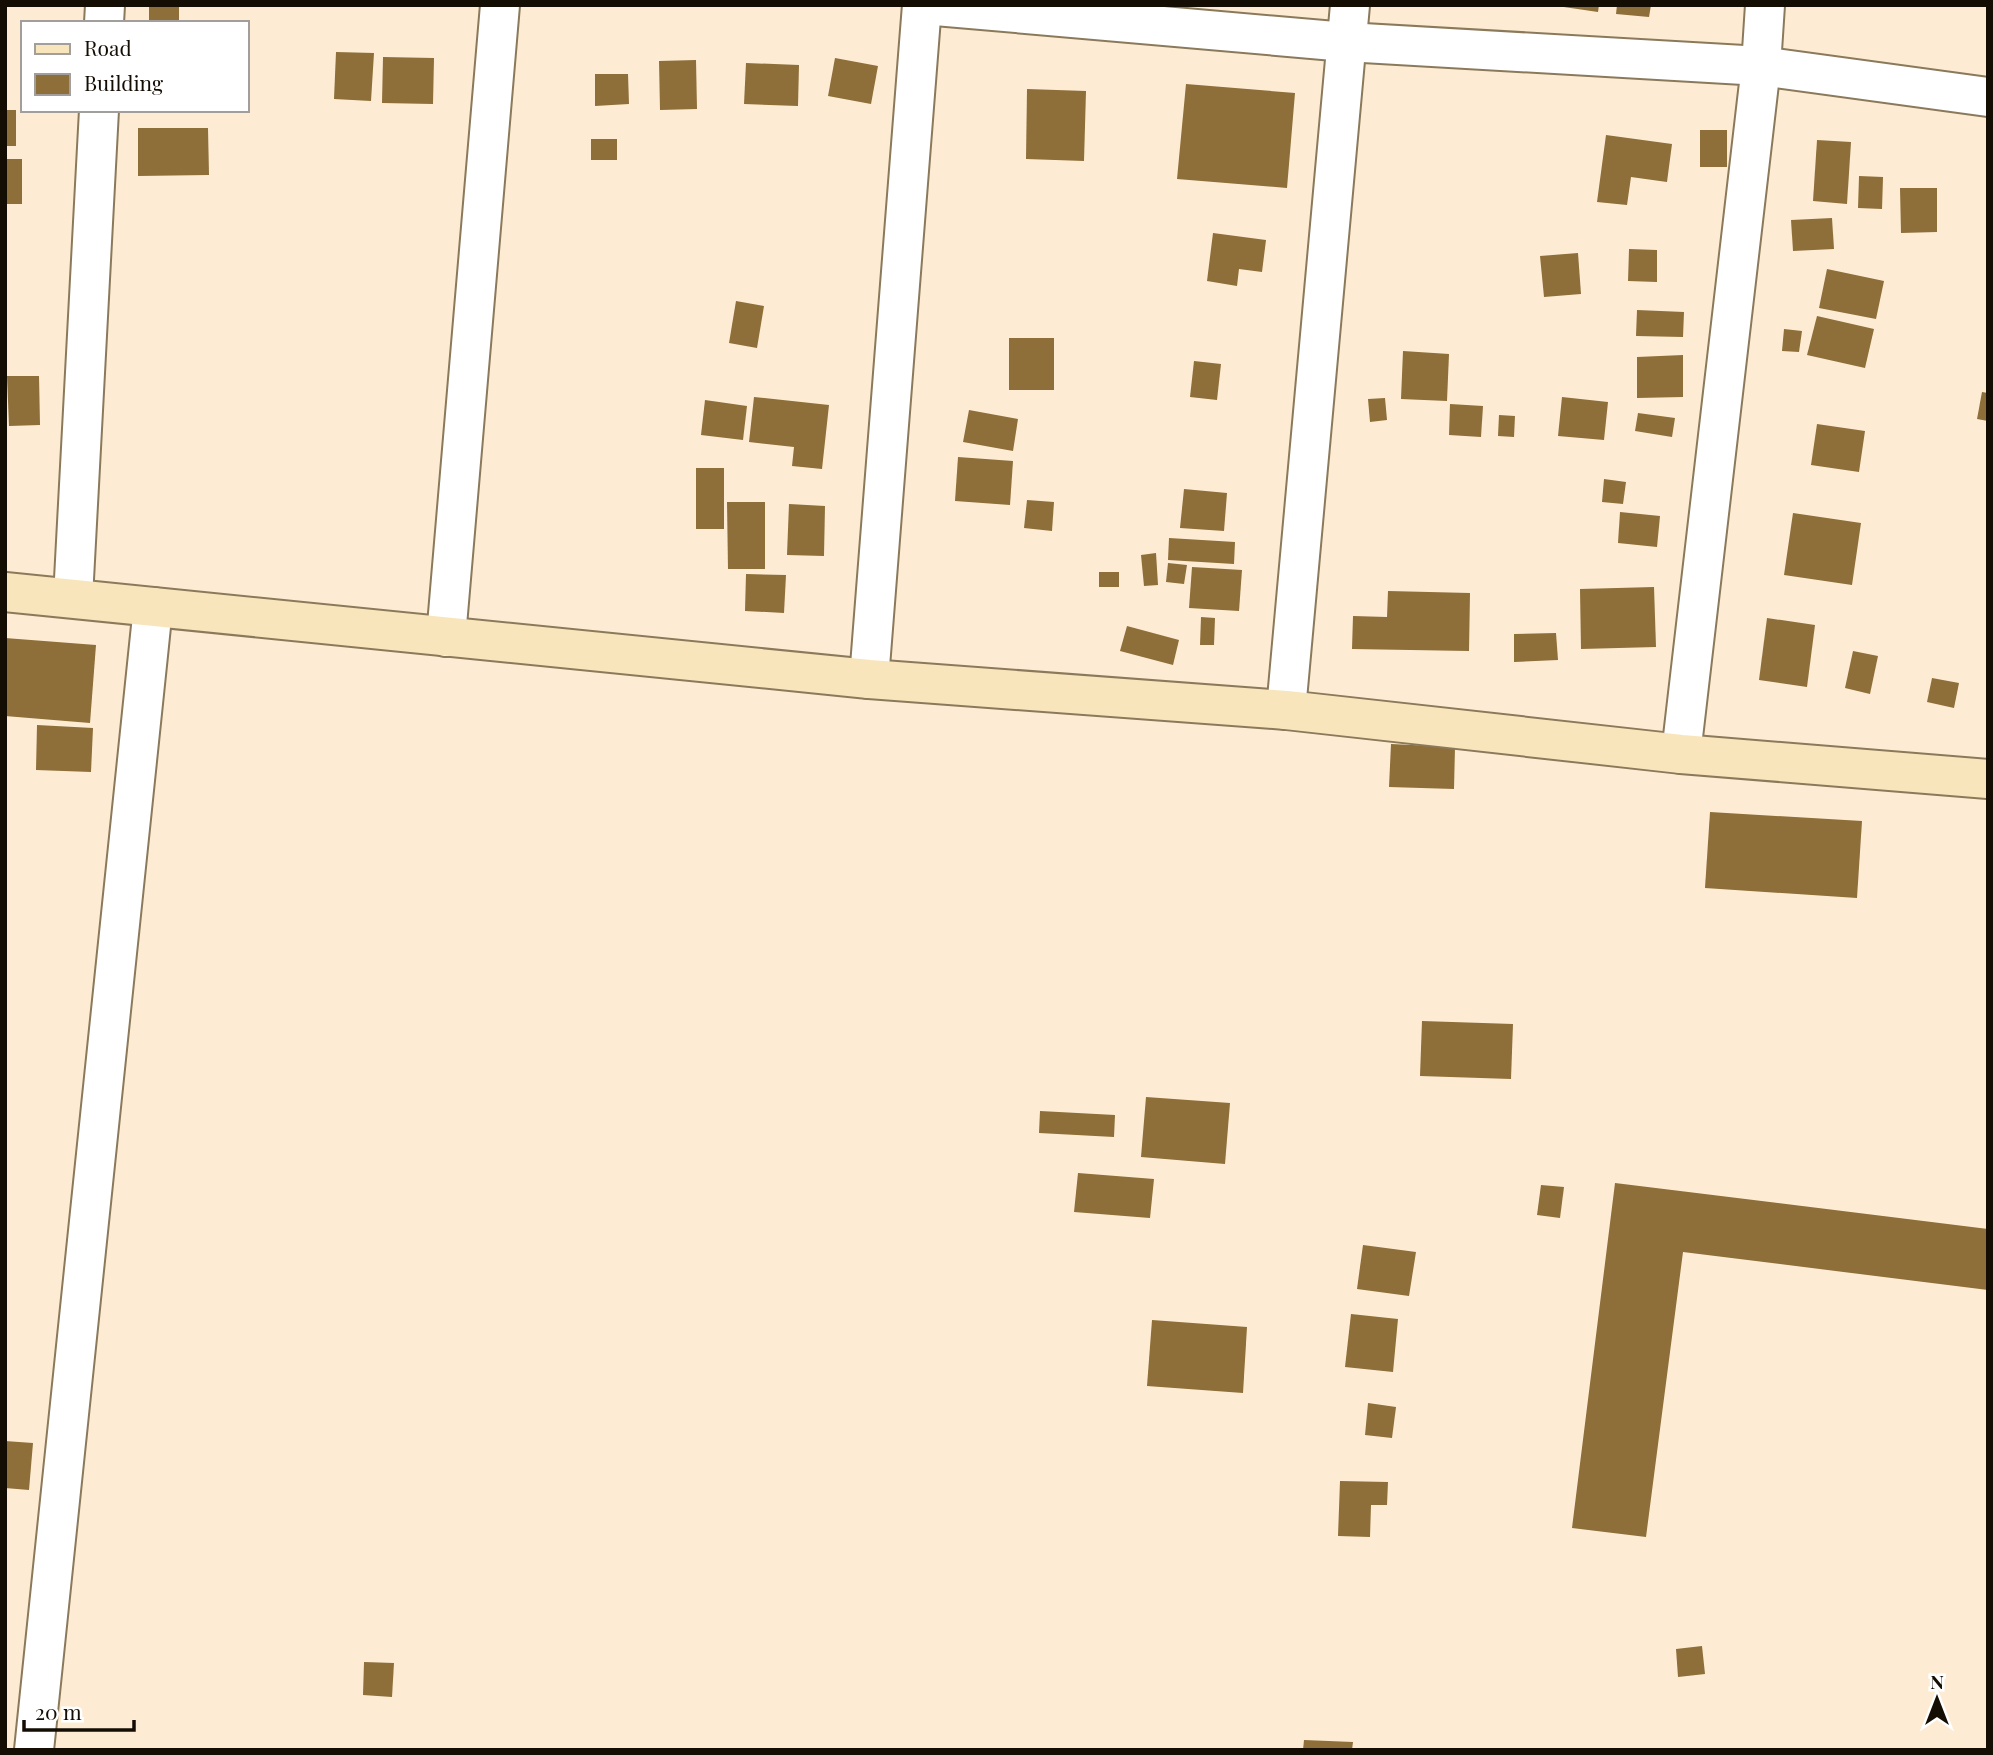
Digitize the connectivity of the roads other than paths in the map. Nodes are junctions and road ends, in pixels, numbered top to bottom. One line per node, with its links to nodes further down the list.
1 (499, 5): 12 (street)
2 (923, 5): 5 (street); 13 (street)
3 (1350, 5): 5 (street)
4 (1765, 5): 6 (street)
5 (1346, 43): 6 (street); 14 (street)
6 (1762, 66): 7 (street); 15 (street)
7 (1988, 97)
8 (99, 112): 10 (street)
9 (5, 592): 10 (street)
10 (73, 598): 11 (street)
11 (153, 607): 12 (street); 17 (street)
12 (446, 637): 13 (street)
13 (869, 680): 14 (street)
14 (1286, 710): 15 (street)
15 (1681, 754): 16 (street)
16 (1988, 779)
17 (34, 1750)

